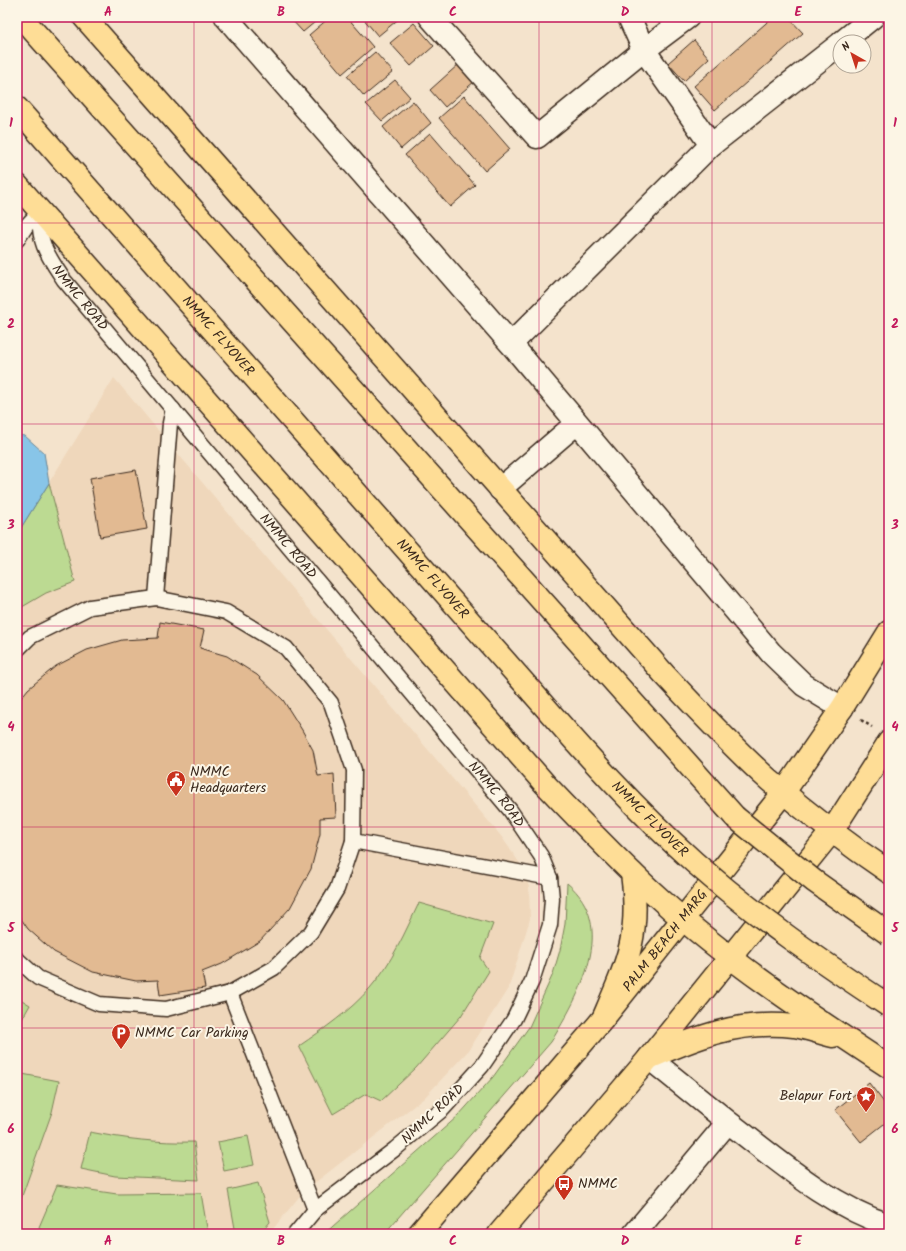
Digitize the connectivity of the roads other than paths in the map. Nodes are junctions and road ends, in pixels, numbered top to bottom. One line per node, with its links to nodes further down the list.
1 (21, 17): 26 (main road)
2 (84, 17): 19 (main road)
3 (430, 17): 9 (street)
4 (629, 17): 9 (street)
5 (688, 17): 9 (street)
6 (873, 17): 8 (street)
7 (229, 18): 16 (street)
8 (852, 34)
9 (644, 50): 12 (street)
10 (832, 50): 12 (street)
11 (17, 108): 37 (main road, NMMC FLYOVER, bridge)
12 (711, 145): 16 (street)
13 (17, 185): 14 (main road)
14 (40, 211): 15 (lane); 17 (lane, NMMC ROAD); 30 (main road)
15 (17, 240)
16 (512, 344): 18 (street)
17 (173, 409): 20 (lane); 31 (lane, NMMC ROAD)
18 (577, 423): 19 (street); 23 (street)
19 (500, 489): 25 (main road)
20 (156, 598): 22 (lane); 28 (lane)
21 (889, 632): 23 (main road, PALM BEACH MARG)
22 (17, 650)
23 (842, 708): 25 (main road, PALM BEACH MARG)
24 (882, 736): 27 (main road)
25 (784, 792): 27 (main road); 32 (main road, PALM BEACH MARG)
26 (735, 817): 26 (main road); 33 (main road, bridge)
27 (832, 831): 29 (main road); 34 (main road)
28 (353, 841): 31 (lane); 36 (lane)
29 (889, 872)
30 (632, 873): 32 (main road); 38 (main road)
31 (550, 878): 43 (lane, NMMC ROAD)
32 (683, 918): 34 (main road); 38 (main road, PALM BEACH MARG)
33 (889, 934)
34 (730, 956): 39 (main road); 40 (main road)
35 (17, 959): 36 (lane)
36 (230, 993): 43 (lane)
37 (889, 1006)
38 (603, 1019): 46 (main road, PALM BEACH MARG)
39 (848, 1039): 40 (main road); 41 (main road)
40 (648, 1058): 42 (street); 47 (main road)
41 (889, 1066)
42 (728, 1122): 44 (street); 48 (street)
43 (314, 1210): 45 (lane, NMMC ROAD)
44 (889, 1225)
45 (295, 1234)
46 (419, 1234)
47 (499, 1234)
48 (634, 1234)

